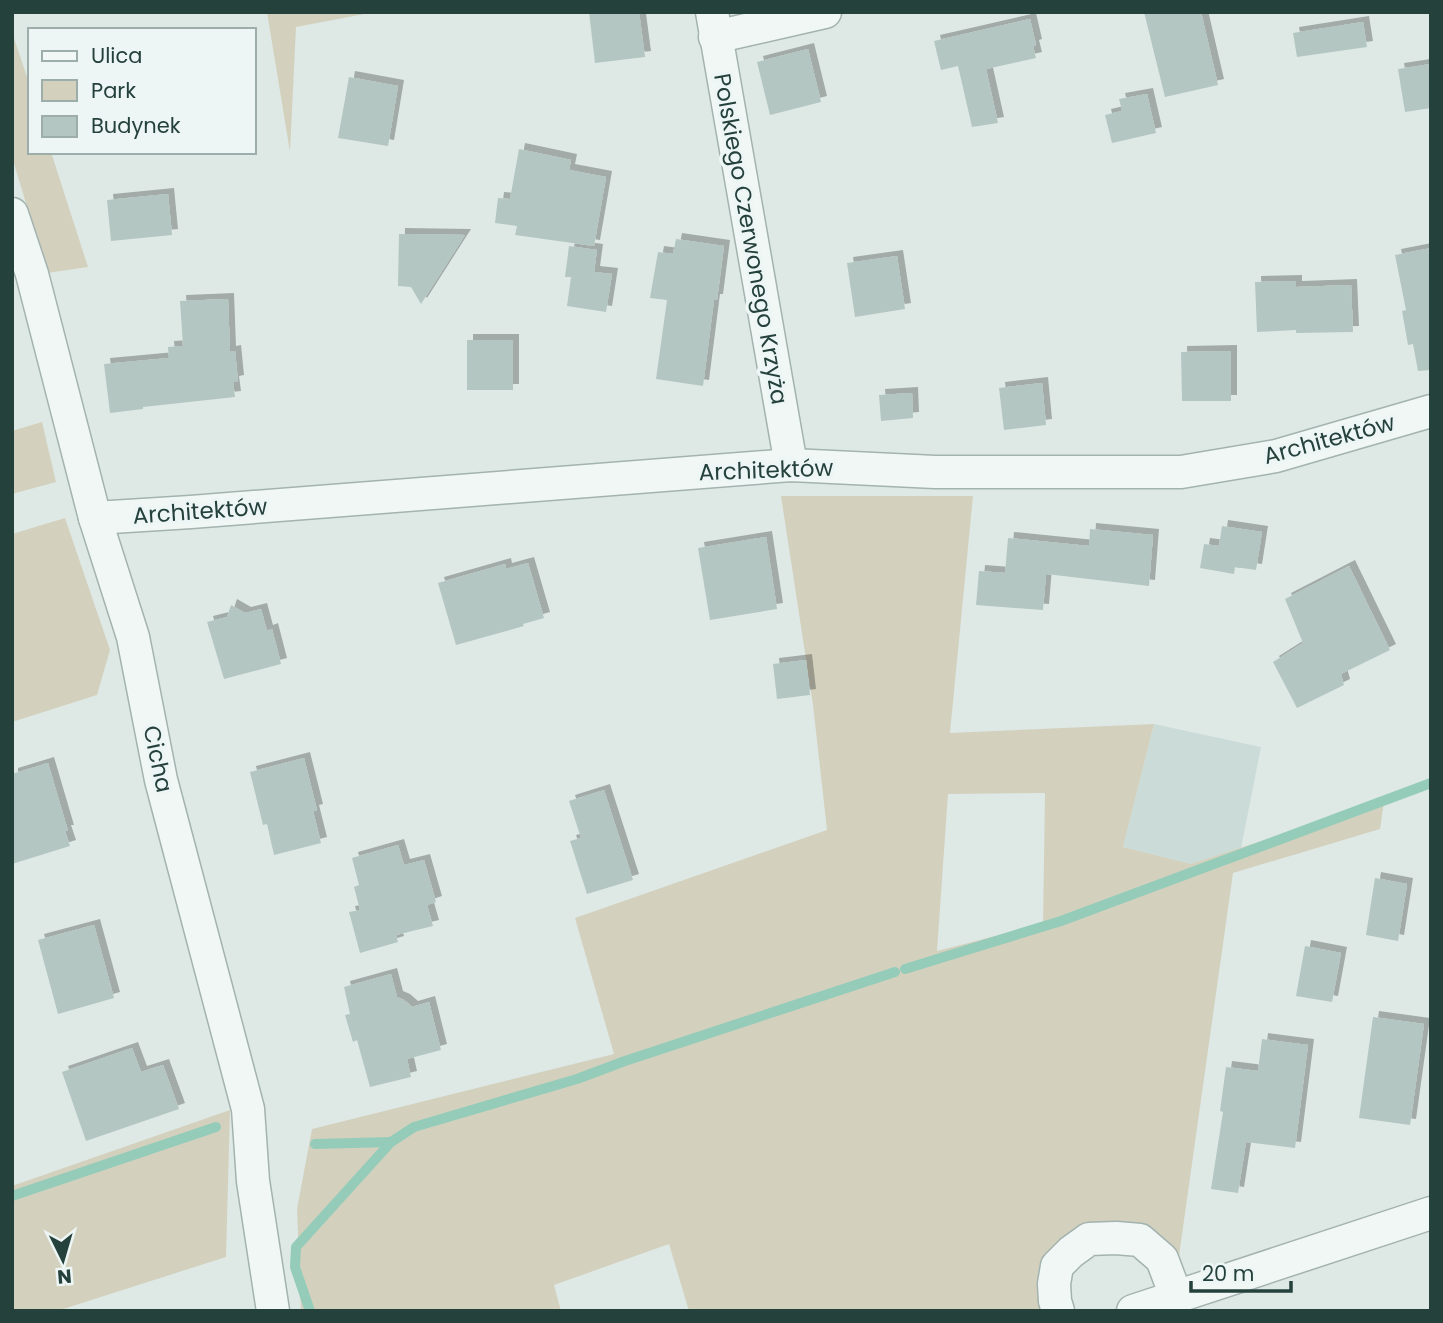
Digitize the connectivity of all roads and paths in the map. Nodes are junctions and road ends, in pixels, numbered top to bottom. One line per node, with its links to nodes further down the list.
1 (825, 12): 2 (street)
2 (714, 25): 5 (street, Polskiego Czerwonego Krzyża)
3 (12, 214): 6 (street, Cicha)
4 (1431, 411): 5 (street, Architektów)
5 (791, 465): 6 (street, Architektów)
6 (95, 517): 9 (street, Cicha)
7 (1431, 1213): 8 (street)
8 (1177, 1296): 10 (street); 11 (street)
9 (273, 1311)
10 (1058, 1311)
11 (1133, 1311)

